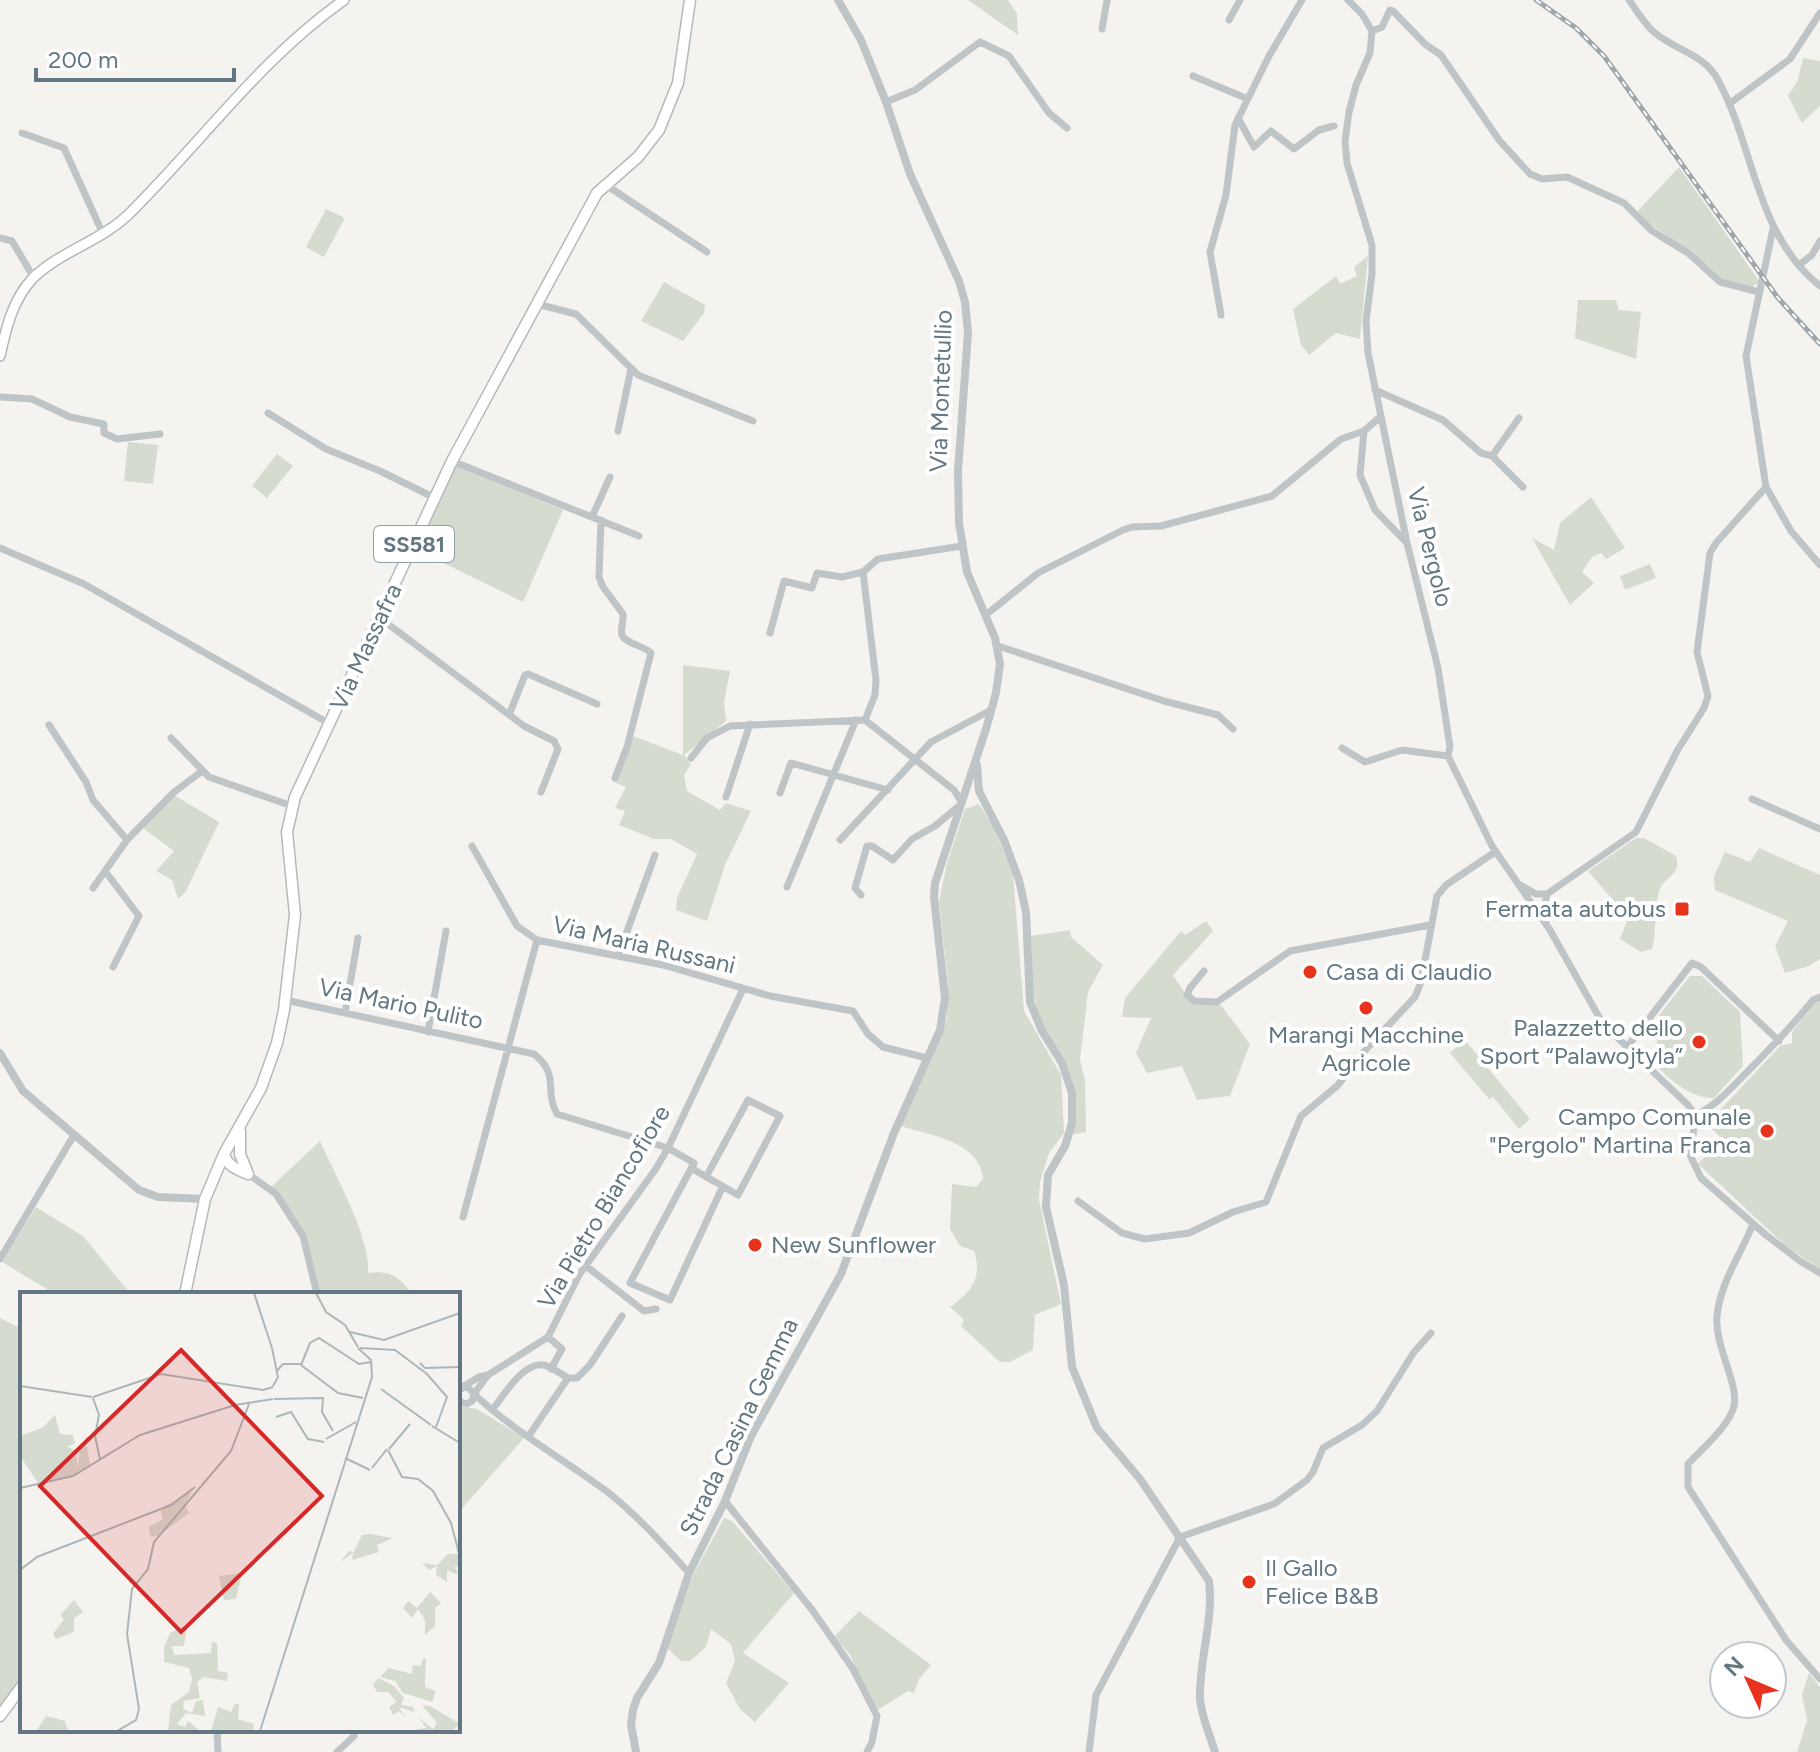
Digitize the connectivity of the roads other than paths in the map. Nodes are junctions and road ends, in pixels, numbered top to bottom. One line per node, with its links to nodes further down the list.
1 (344, 0): 25 (main road)
2 (690, 0): 23 (main road, Via Massafra / SS581)
3 (838, 0): 17 (street, Via Montetullio)
4 (1107, 0): 13 (street)
5 (1240, 0): 12 (street)
6 (1302, 0): 16 (street)
7 (1348, 0): 14 (street)
8 (1389, 0): 10 (street)
9 (1629, 0): 18 (street)
10 (1390, 10): 14 (street); 32 (street)
11 (1820, 13): 18 (street)
12 (1229, 20)
13 (1102, 29)
14 (1372, 31): 37 (street, Via Pergolo)
15 (1193, 76): 16 (street)
16 (1248, 99): 19 (street)
17 (886, 102): 21 (street); 56 (street, Via Montetullio)
18 (1729, 104): 24 (street)
19 (1238, 118): 20 (street); 34 (street)
20 (1334, 126)
21 (1067, 128)
22 (22, 133): 25 (street)
23 (606, 185): 28 (street); 33 (main road, Via Massafra / SS581)
24 (1773, 229): 29 (street); 32 (street)
25 (103, 234): 30 (main road)
26 (0, 238): 30 (street)
27 (1820, 241): 29 (street)
28 (707, 252)
29 (1799, 265): 31 (street)
30 (34, 278): 35 (main road)
31 (1820, 286)
32 (1759, 292): 50 (street)
33 (537, 304): 36 (street); 47 (main road, Via Massafra / SS581)
34 (1221, 315)
35 (0, 356)
36 (631, 369): 42 (street); 43 (street)
37 (1375, 390): 40 (street, Via Pergolo); 46 (street)
38 (0, 397): 45 (street)
39 (268, 413): 51 (street)
40 (1380, 417): 44 (street); 55 (street, Via Pergolo)
41 (1519, 418): 46 (street)
42 (753, 421)
43 (618, 431)
44 (1364, 431): 55 (street); 60 (street)
45 (160, 434)
46 (1492, 456): 49 (street)
47 (452, 461): 51 (main road, Via Massafra / SS581); 52 (street)
48 (610, 477): 52 (street)
49 (1523, 487)
50 (1766, 487): 58 (street); 102 (street)
51 (435, 498): 61 (main road, Via Massafra / SS581)
52 (592, 517): 53 (street)
53 (601, 520): 54 (street); 80 (street)
54 (639, 536)
55 (1407, 543): 75 (street, Via Pergolo)
56 (962, 546): 59 (street); 60 (street, Via Montetullio)
57 (0, 548): 68 (street)
58 (1820, 565)
59 (863, 572): 62 (street); 67 (street)
60 (987, 614): 63 (street, Via Montetullio)
61 (380, 618): 66 (street); 68 (main road, Via Massafra / SS581)
62 (770, 633)
63 (998, 646): 65 (street, Via Montetullio); 71 (street)
64 (597, 704): 66 (street)
65 (991, 710): 74 (street, Via Montetullio); 77 (street)
66 (509, 715): 85 (street)
67 (861, 720): 69 (street); 77 (street); 79 (street)
68 (330, 724): 91 (main road, Via Massafra / SS581)
69 (750, 724): 76 (street); 87 (street)
70 (49, 725): 93 (street)
71 (1233, 729)
72 (171, 738): 78 (street)
73 (1342, 748): 75 (street)
74 (979, 752): 83 (street, Strada Casina Gemma); 84 (street)
75 (1448, 756): 96 (street, Via Pergolo)
76 (691, 758)
77 (916, 759): 81 (street); 82 (street)
78 (202, 771): 91 (street); 93 (street)
79 (834, 776): 81 (street); 86 (street); 100 (street)
80 (615, 778)
81 (888, 790): 94 (street)
82 (954, 790): 83 (street); 89 (street)
83 (965, 790): 84 (street); 89 (street, Strada Casina Gemma)
84 (979, 791): 89 (street); 90 (street)
85 (541, 792)
86 (780, 793)
87 (726, 797)
88 (1752, 799): 92 (street)
89 (960, 803): 90 (street); 103 (street); 121 (street, Strada Casina Gemma)
90 (984, 804): 154 (street)
91 (292, 806): 114 (main road, Via Massafra / SS581)
92 (1820, 829)
93 (127, 840): 98 (street)
94 (840, 840)
95 (472, 846): 108 (street)
96 (1495, 852): 99 (street, Via Pergolo); 104 (street)
97 (655, 855): 109 (street)
98 (105, 871): 101 (street); 110 (street)
99 (1515, 882): 102 (street); 105 (street, Via Pergolo)
100 (787, 887)
101 (93, 888)
102 (1547, 894): 105 (street)
103 (861, 895)
104 (1430, 925): 111 (street); 133 (street)
105 (1550, 930): 119 (street, Via Pergolo)
106 (446, 931): 116 (street)
107 (358, 938): 115 (street)
108 (537, 940): 109 (street, Via Maria Russani); 118 (street)
109 (618, 956): 112 (street, Via Maria Russani)
110 (113, 967)
111 (1204, 971)
112 (743, 989): 121 (street, Via Maria Russani); 125 (street, Via Pietro Biancofiore)
113 (1820, 997): 117 (street)
114 (285, 1000): 115 (street, Via Mario Pulito); 123 (main road, Via Massafra / SS581)
115 (345, 1013): 116 (street, Via Mario Pulito)
116 (428, 1032): 118 (street, Via Mario Pulito)
117 (1779, 1041): 119 (street); 122 (street)
118 (509, 1047): 125 (street, Via Mario Pulito); 134 (street)
119 (1627, 1047): 122 (street, Via Pergolo)
120 (0, 1053): 124 (street)
121 (927, 1058): 153 (street, Strada Casina Gemma)
122 (1696, 1115): 135 (street)
123 (240, 1125): 126 (main road, Via Massafra / SS581); 128 (main road)
124 (74, 1135): 132 (street); 136 (street)
125 (668, 1148): 127 (street); 137 (street, Via Pietro Biancofiore)
126 (224, 1154): 128 (main road); 130 (main road, Via Massafra / SS581)
127 (691, 1168): 129 (street); 131 (street)
128 (244, 1169): 130 (main road); 140 (street)
129 (706, 1177): 131 (street); 131 (street)
130 (213, 1178): 132 (main road, Via Massafra / SS581)
131 (722, 1188)
132 (205, 1199): 139 (main road, Via Massafra / SS581)
133 (1078, 1201)
134 (463, 1217)
135 (1753, 1224): 138 (street); 156 (street)
136 (0, 1259)
137 (586, 1266): 141 (street); 144 (street, Via Pietro Biancofiore)
138 (1820, 1273)
139 (185, 1292)
140 (317, 1292)
141 (656, 1309)
142 (622, 1316): 147 (street)
143 (1431, 1333): 154 (street)
144 (548, 1337): 145 (street); 146 (street, Via Pietro Biancofiore)
145 (551, 1369): 147 (street); 151 (street)
146 (488, 1375): 148 (street); 149 (street)
147 (568, 1378): 152 (street)
148 (460, 1388): 149 (street)
149 (474, 1394): 150 (street); 151 (street)
150 (461, 1402): 151 (street)
151 (492, 1410): 152 (street)
152 (528, 1437): 155 (street)
153 (725, 1501): 155 (street, Strada Casina Gemma); 164 (street)
154 (1180, 1537): 165 (street); 166 (street)
155 (689, 1573): 163 (street, Strada Casina Gemma)
156 (1820, 1679)
157 (20, 1689): 158 (main road)
158 (0, 1716)
159 (217, 1732): 161 (street)
160 (354, 1736): 162 (street)
161 (218, 1752)
162 (337, 1752)
163 (636, 1752)
164 (867, 1752)
165 (1089, 1752)
166 (1215, 1752)

